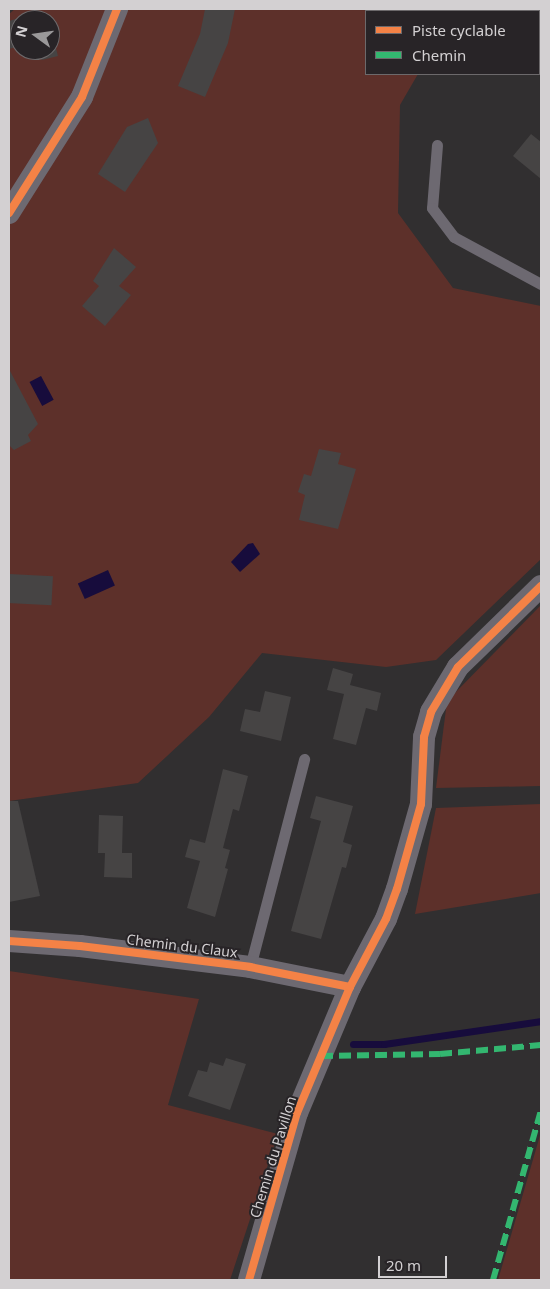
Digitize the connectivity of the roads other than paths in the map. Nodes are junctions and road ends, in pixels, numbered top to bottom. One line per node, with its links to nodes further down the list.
1 (117, 9): 3 (street)
2 (437, 145): 4 (lane)
3 (9, 213)
4 (541, 284)
5 (541, 586): 9 (street, Chemin du Pavillon)
6 (304, 759): 8 (lane)
7 (9, 941): 8 (street, Chemin du Claux)
8 (250, 967): 9 (street, Chemin du Claux)
9 (350, 987): 10 (street, Chemin du Pavillon)
10 (249, 1280)

